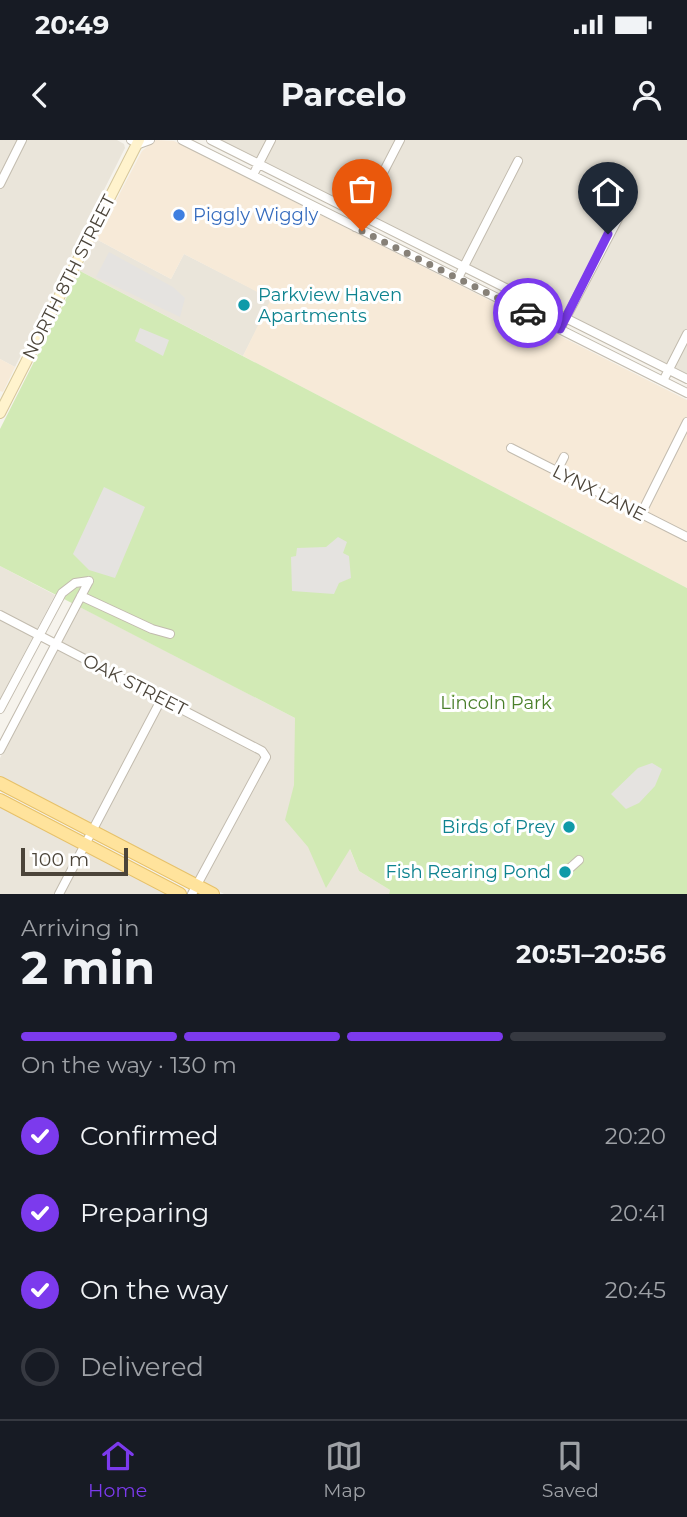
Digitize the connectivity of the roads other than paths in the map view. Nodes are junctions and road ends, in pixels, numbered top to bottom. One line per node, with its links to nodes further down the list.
1 (22, 140): 11 (street)
2 (150, 140): 7 (street)
3 (182, 140): 10 (street)
4 (211, 140): 9 (street)
5 (271, 140): 9 (street)
6 (400, 140): 12 (street)
7 (136, 141): 24 (street, NORTH 8TH STREET)
8 (518, 161): 15 (street)
9 (259, 164): 10 (street); 12 (street)
10 (253, 175): 14 (street)
11 (0, 184)
12 (362, 215): 14 (street); 15 (street)
13 (618, 219): 17 (street)
14 (355, 227): 16 (street)
15 (464, 267): 16 (street); 17 (street)
16 (458, 278): 18 (street)
17 (566, 317): 18 (street); 20 (street)
18 (560, 329): 22 (street)
19 (687, 334): 20 (street)
20 (668, 369): 21 (street); 22 (street)
21 (687, 379)
22 (663, 381): 23 (street)
23 (687, 393)
24 (0, 414)
25 (687, 422): 29 (street)
26 (511, 448): 28 (street, LYNX LANE)
27 (564, 457): 28 (street)
28 (557, 471): 29 (street, LYNX LANE)
29 (641, 514): 30 (street, LYNX LANE)
30 (687, 537)
31 (81, 596): 33 (street); 34 (street); 35 (street)
32 (0, 615): 34 (street, OAK STREET)
33 (170, 634)
34 (39, 636): 35 (street, OAK STREET); 37 (street)
35 (56, 645): 36 (street, OAK STREET); 38 (street)
36 (162, 698): 41 (street); 45 (street, OAK STREET)
37 (0, 709)
38 (0, 750)
39 (0, 783): 41 (main road)
40 (0, 800): 42 (main road)
41 (92, 830): 42 (street); 45 (main road)
42 (85, 844): 46 (street); 47 (main road)
43 (579, 860): 44 (street)
44 (570, 868)
45 (195, 890): 48 (main road)
46 (59, 894)
47 (180, 894)
48 (213, 894)

